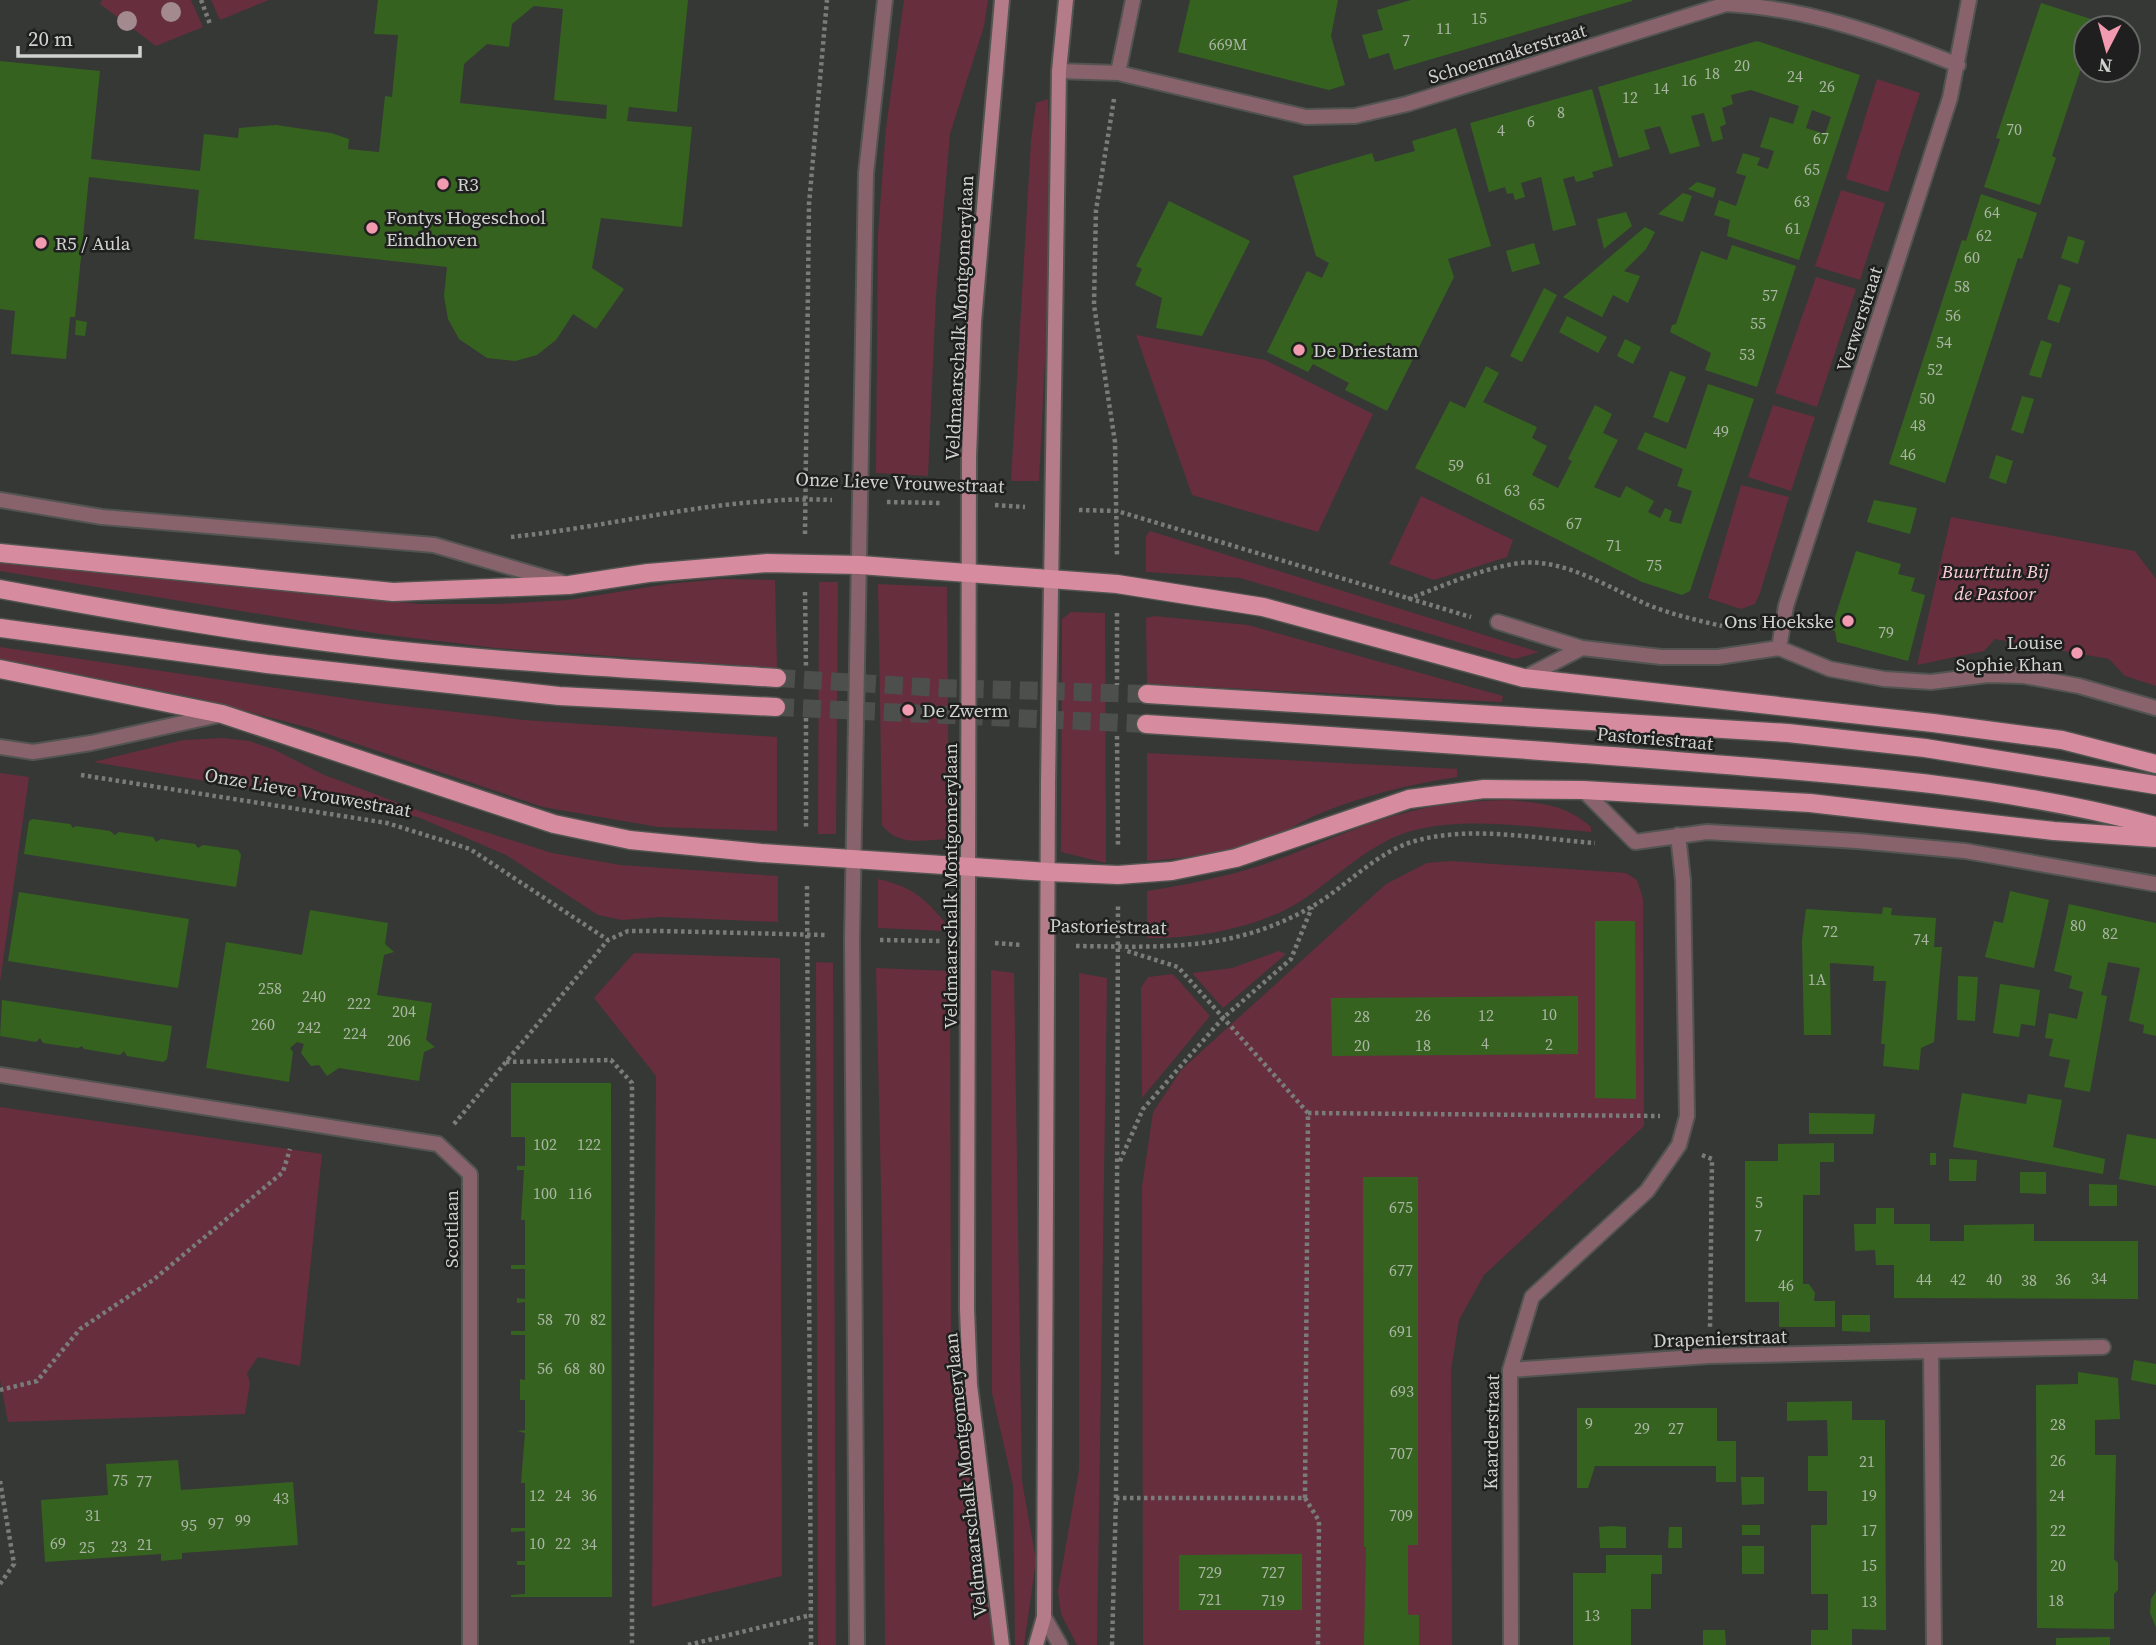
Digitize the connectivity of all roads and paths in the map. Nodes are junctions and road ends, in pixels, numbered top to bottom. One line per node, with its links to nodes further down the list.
1 (201, 0): 8 (path)
2 (827, 0): 12 (path)
3 (885, 0): 14 (street)
4 (1002, 0): 15 (main road, Veldmaarschalk Montgomerylaan)
5 (1066, 0): 10 (main road)
6 (1133, 0): 11 (street)
7 (1969, 0): 9 (street, Verwerstraat)
8 (210, 24)
9 (1958, 65): 11 (street, Schoenmakerstraat); 30 (street, Verwerstraat)
10 (1059, 71): 11 (street, Schoenmakerstraat); 16 (main road)
11 (1118, 73)
12 (805, 499): 14 (path, Onze Lieve Vrouwestraat); 17 (path, Onze Lieve Vrouwestraat); 19 (path)
13 (0, 500): 23 (street)
14 (862, 501): 15 (path, Onze Lieve Vrouwestraat); 20 (street)
15 (969, 503): 16 (path, Onze Lieve Vrouwestraat); 21 (main road, Veldmaarschalk Montgomerylaan)
16 (1054, 509): 22 (main road); 25 (path, Onze Lieve Vrouwestraat)
17 (501, 538)
18 (0, 553): 23 (main road)
19 (805, 563): 20 (main road); 23 (main road); 32 (path)
20 (860, 565): 21 (main road); 51 (street)
21 (970, 572): 22 (main road); 52 (main road, Veldmaarschalk Montgomerylaan)
22 (1052, 580): 34 (main road); 53 (main road)
23 (569, 585)
24 (0, 589): 33 (main road)
25 (1407, 599): 26 (path); 28 (path)
26 (1498, 622): 29 (street)
27 (0, 628): 36 (main road)
28 (1727, 628)
29 (1582, 648): 30 (street); 34 (street)
30 (1779, 648): 37 (street)
31 (0, 669): 38 (main road)
32 (806, 674)
33 (777, 678)
34 (1524, 678): 42 (main road)
35 (1147, 694): 44 (main road, Pastoriestraat)
36 (776, 707)
37 (2156, 708)
38 (222, 714): 41 (street); 50 (main road)
39 (806, 716): 50 (path)
40 (1146, 724): 46 (main road, Pastoriestraat)
41 (0, 747)
42 (2156, 764)
43 (76, 775): 58 (path, Onze Lieve Vrouwestraat)
44 (2156, 786)
45 (1583, 790): 48 (main road); 49 (street); 53 (main road)
46 (2156, 826)
47 (1678, 835): 49 (street); 54 (street); 66 (street, Kaarderstraat)
48 (2156, 838)
49 (1634, 842): 55 (path, Pastoriestraat)
50 (806, 855): 51 (main road); 56 (path)
51 (854, 859): 52 (main road); 57 (street)
52 (969, 865): 53 (main road); 59 (main road, Veldmaarschalk Montgomerylaan)
53 (1048, 872): 60 (main road)
54 (2156, 884)
55 (1312, 907): 61 (path, Pastoriestraat); 62 (path)
56 (805, 934): 57 (path, Pastoriestraat); 58 (path); 80 (path)
57 (852, 939): 59 (path, Pastoriestraat); 86 (street)
58 (608, 940): 63 (path)
59 (970, 942): 60 (path, Pastoriestraat); 87 (main road, Veldmaarschalk Montgomerylaan)
60 (1048, 946): 61 (path, Pastoriestraat); 81 (main road)
61 (1119, 949): 62 (path)
62 (1223, 1018): 65 (path); 70 (path)
63 (506, 1062): 68 (path); 83 (path)
64 (0, 1075): 67 (street)
65 (1308, 1113): 66 (path); 78 (path)
66 (1687, 1116): 69 (street, Kaarderstraat)
67 (299, 1122): 68 (street); 75 (path)
68 (438, 1144): 82 (street, Scottlaan)
69 (1679, 1145): 73 (path); 74 (street, Kaarderstraat)
70 (1118, 1165)
71 (2103, 1347): 72 (street, Drapenierstraat)
72 (1931, 1351): 73 (street, Drapenierstraat); 92 (street)
73 (1709, 1356): 74 (street, Drapenierstraat)
74 (1510, 1370): 91 (street, Kaarderstraat)
75 (0, 1390)
76 (0, 1481): 79 (path)
77 (1115, 1497): 78 (path)
78 (1305, 1498): 90 (path)
79 (0, 1584)
80 (811, 1615): 84 (path); 85 (path)
81 (1044, 1617): 88 (main road); 89 (street)
82 (470, 1645)
83 (632, 1645)
84 (688, 1645)
85 (811, 1645)
86 (857, 1645)
87 (1002, 1645)
88 (1036, 1645)
89 (1060, 1645)
90 (1318, 1645)
91 (1511, 1645)
92 (1934, 1645)

